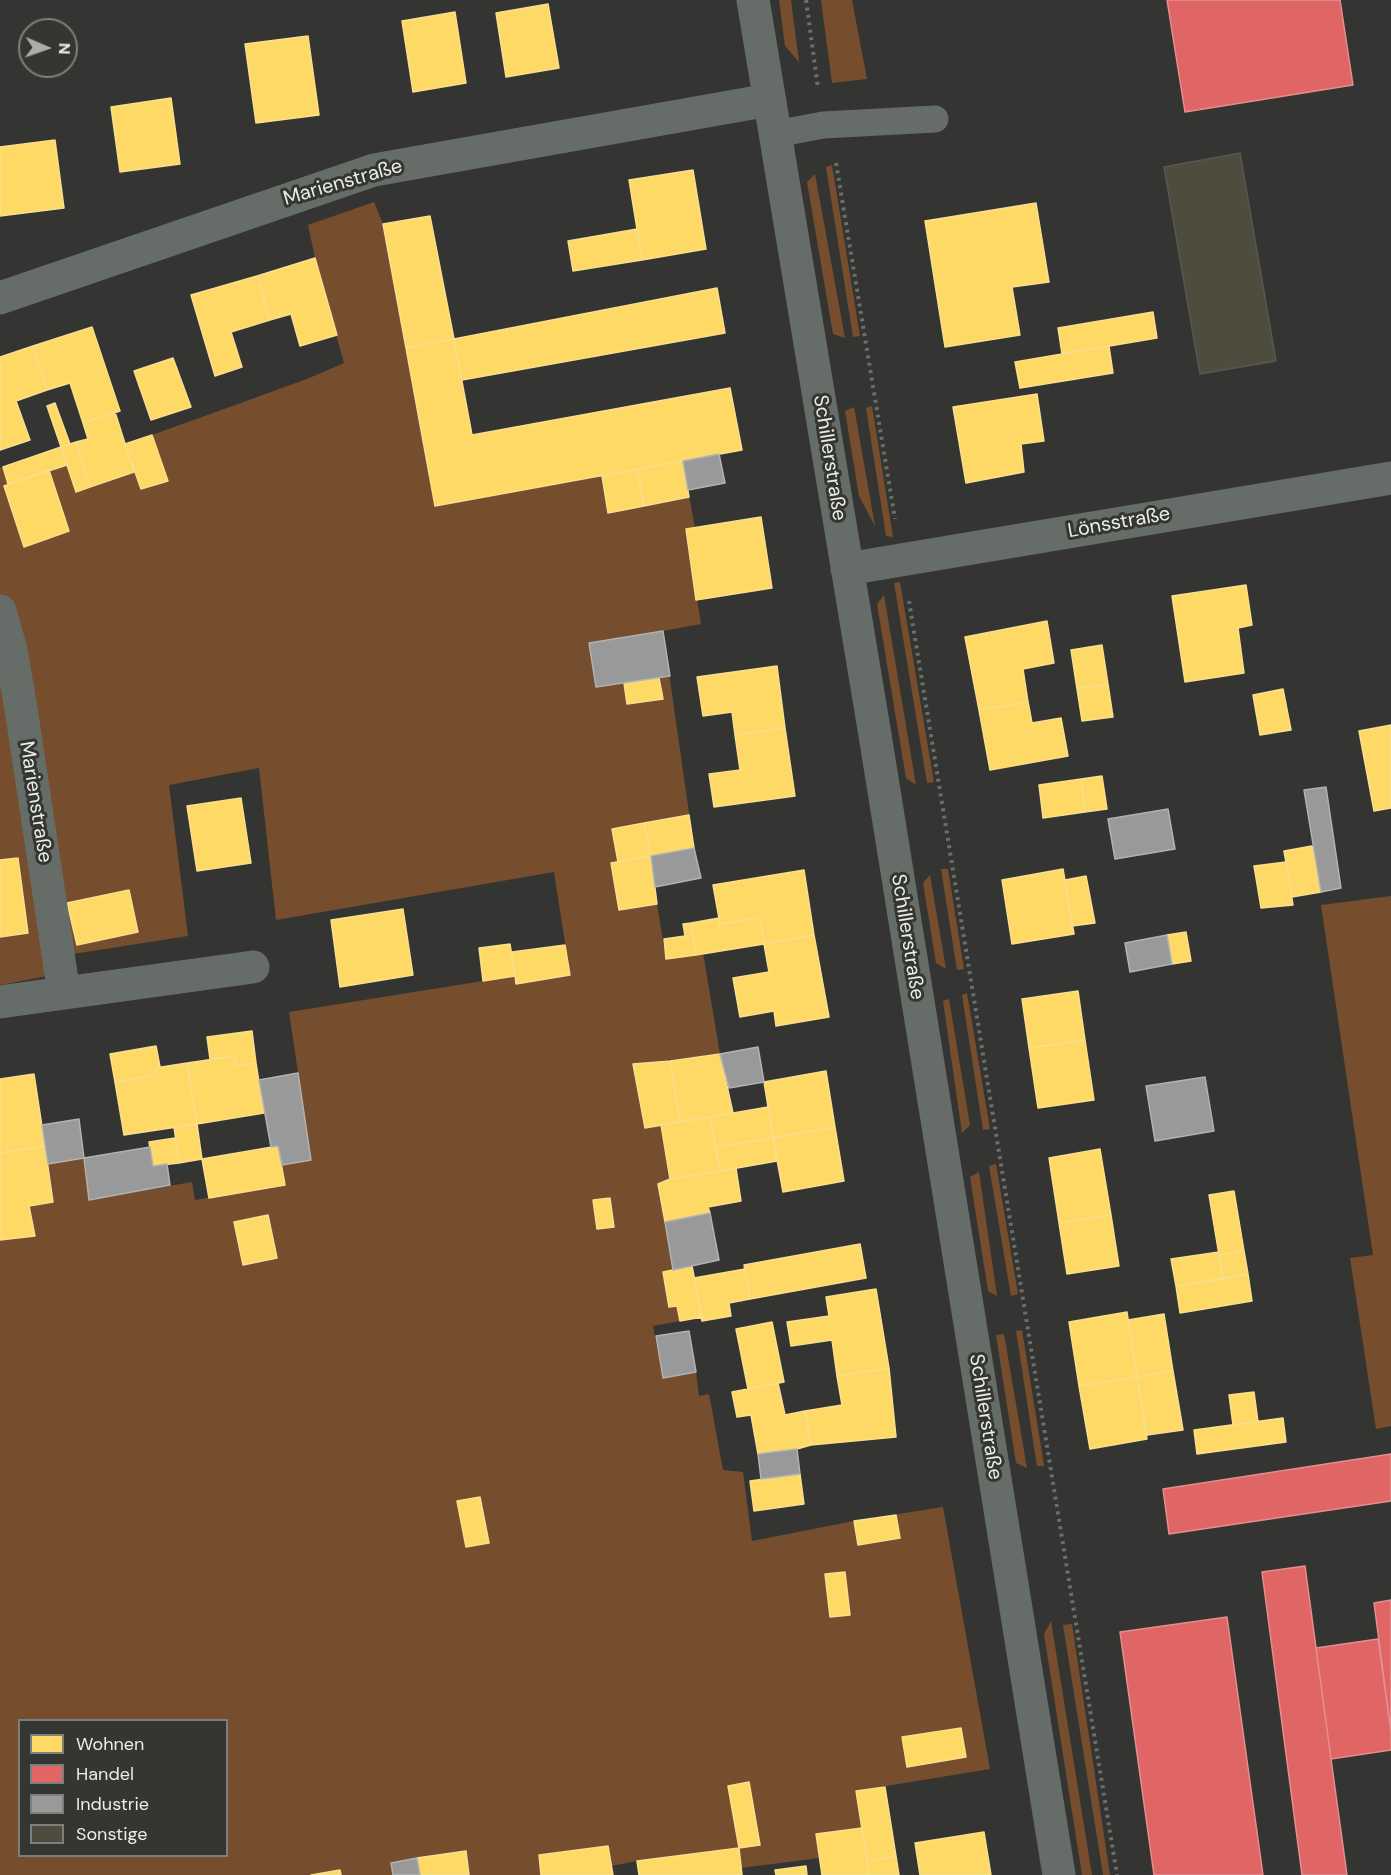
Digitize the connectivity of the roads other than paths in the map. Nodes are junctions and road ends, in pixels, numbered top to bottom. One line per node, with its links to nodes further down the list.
1 (753, 0): 2 (street, Schillerstraße)
2 (769, 100): 4 (street, Schillerstraße); 5 (street, Marienstraße)
3 (935, 119): 4 (lane)
4 (776, 134): 7 (street, Schillerstraße)
5 (0, 298)
6 (1391, 478): 7 (street, Lönsstraße)
7 (847, 569): 12 (street, Schillerstraße)
8 (0, 612): 10 (street, Marienstraße)
9 (254, 967): 10 (street)
10 (64, 993): 11 (street)
11 (0, 1002)
12 (1059, 1875)

